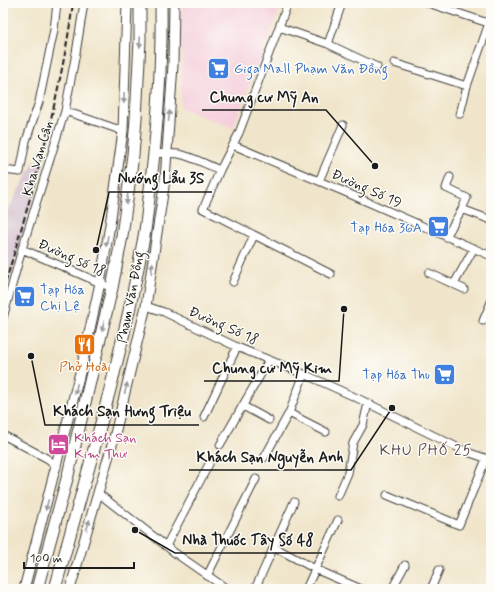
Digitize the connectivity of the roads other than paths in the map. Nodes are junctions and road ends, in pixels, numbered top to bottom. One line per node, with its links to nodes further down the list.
1 (57, 3): 23 (street, Kha Vạn Cân)
2 (84, 3): 16 (street, Kha Vạn Cân)
3 (127, 3): 19 (main road, one-way to 19)
4 (140, 3): 39 (highway, Phạm Văn Đồng, one-way to 39)
5 (161, 3): 21 (highway, Phạm Văn Đồng)
6 (174, 3): 22 (main road, Phạm Văn Đồng, one-way to 6)
7 (288, 3): 11 (street)
8 (342, 3): 12 (street)
9 (428, 3): 10 (street)
10 (490, 24): 15 (street)
11 (279, 27): 12 (street); 20 (street)
12 (328, 44): 14 (street)
13 (394, 63): 15 (street)
14 (377, 67)
15 (467, 86): 17 (street)
16 (65, 111): 19 (street); 32 (street, Kha Vạn Cân)
17 (460, 114)
18 (343, 125): 26 (street)
19 (123, 131): 37 (main road, one-way to 37)
20 (233, 145): 24 (street); 26 (street, Đường Số 19)
21 (154, 153): 22 (street); 62 (highway, Phạm Văn Đồng)
22 (166, 155): 24 (street); 42 (main road, Phạm Văn Đồng, one-way to 22)
23 (3, 170)
24 (220, 170): 29 (street)
25 (450, 177): 27 (street)
26 (319, 181): 30 (street, Đường Số 19)
27 (462, 209): 28 (street); 30 (street)
28 (491, 220)
29 (254, 235): 35 (street); 36 (street)
30 (446, 237): 31 (street, Đường Số 19)
31 (474, 248): 33 (street, Đường Số 19); 38 (street)
32 (22, 249): 37 (street, Đường số 18); 43 (street, Kha Vạn Cân)
33 (491, 256)
34 (429, 273): 38 (street)
35 (331, 274)
36 (232, 282)
37 (100, 283): 39 (street, Đường số 18); 59 (main road, one-way to 59)
38 (454, 284): 40 (street)
39 (112, 288): 60 (highway, Phạm Văn Đồng, one-way to 60)
40 (464, 289)
41 (491, 302): 44 (street)
42 (146, 306): 45 (street, Đường Số 18); 63 (main road, Phạm Văn Đồng, one-way to 42)
43 (3, 318)
44 (483, 321)
45 (237, 347): 46 (street, Đường Số 18); 51 (street)
46 (269, 360): 47 (street, Đường Số 18); 49 (street)
47 (304, 374): 48 (street, Đường Số 18); 50 (street)
48 (368, 403): 57 (street, Đường Số 18); 65 (street)
49 (243, 406): 52 (street); 55 (street)
50 (289, 413): 53 (street); 56 (street)
51 (204, 417)
52 (270, 420)
53 (326, 432)
54 (3, 435): 59 (street)
55 (220, 445)
56 (264, 458)
57 (489, 460): 64 (street)
58 (209, 464): 68 (street)
59 (57, 467): 60 (main road); 74 (main road, one-way to 74)
60 (68, 475): 75 (highway, Phạm Văn Đồng)
61 (256, 479): 73 (street)
62 (84, 482): 63 (main road); 76 (highway, Phạm Văn Đồng)
63 (98, 493): 68 (street); 77 (main road, Phạm Văn Đồng, one-way to 63)
64 (387, 495)
65 (338, 496)
66 (294, 502): 69 (street)
67 (338, 520): 71 (street)
68 (166, 546): 73 (street)
69 (274, 547): 71 (street); 79 (street)
70 (405, 565): 82 (street)
71 (316, 569): 80 (street); 81 (street)
72 (439, 570): 83 (street)
73 (207, 576): 78 (street)
74 (24, 589)
75 (37, 589)
76 (55, 589)
77 (70, 589)
78 (227, 589)
79 (255, 589)
80 (306, 589)
81 (361, 589)
82 (392, 589)
83 (431, 589)

